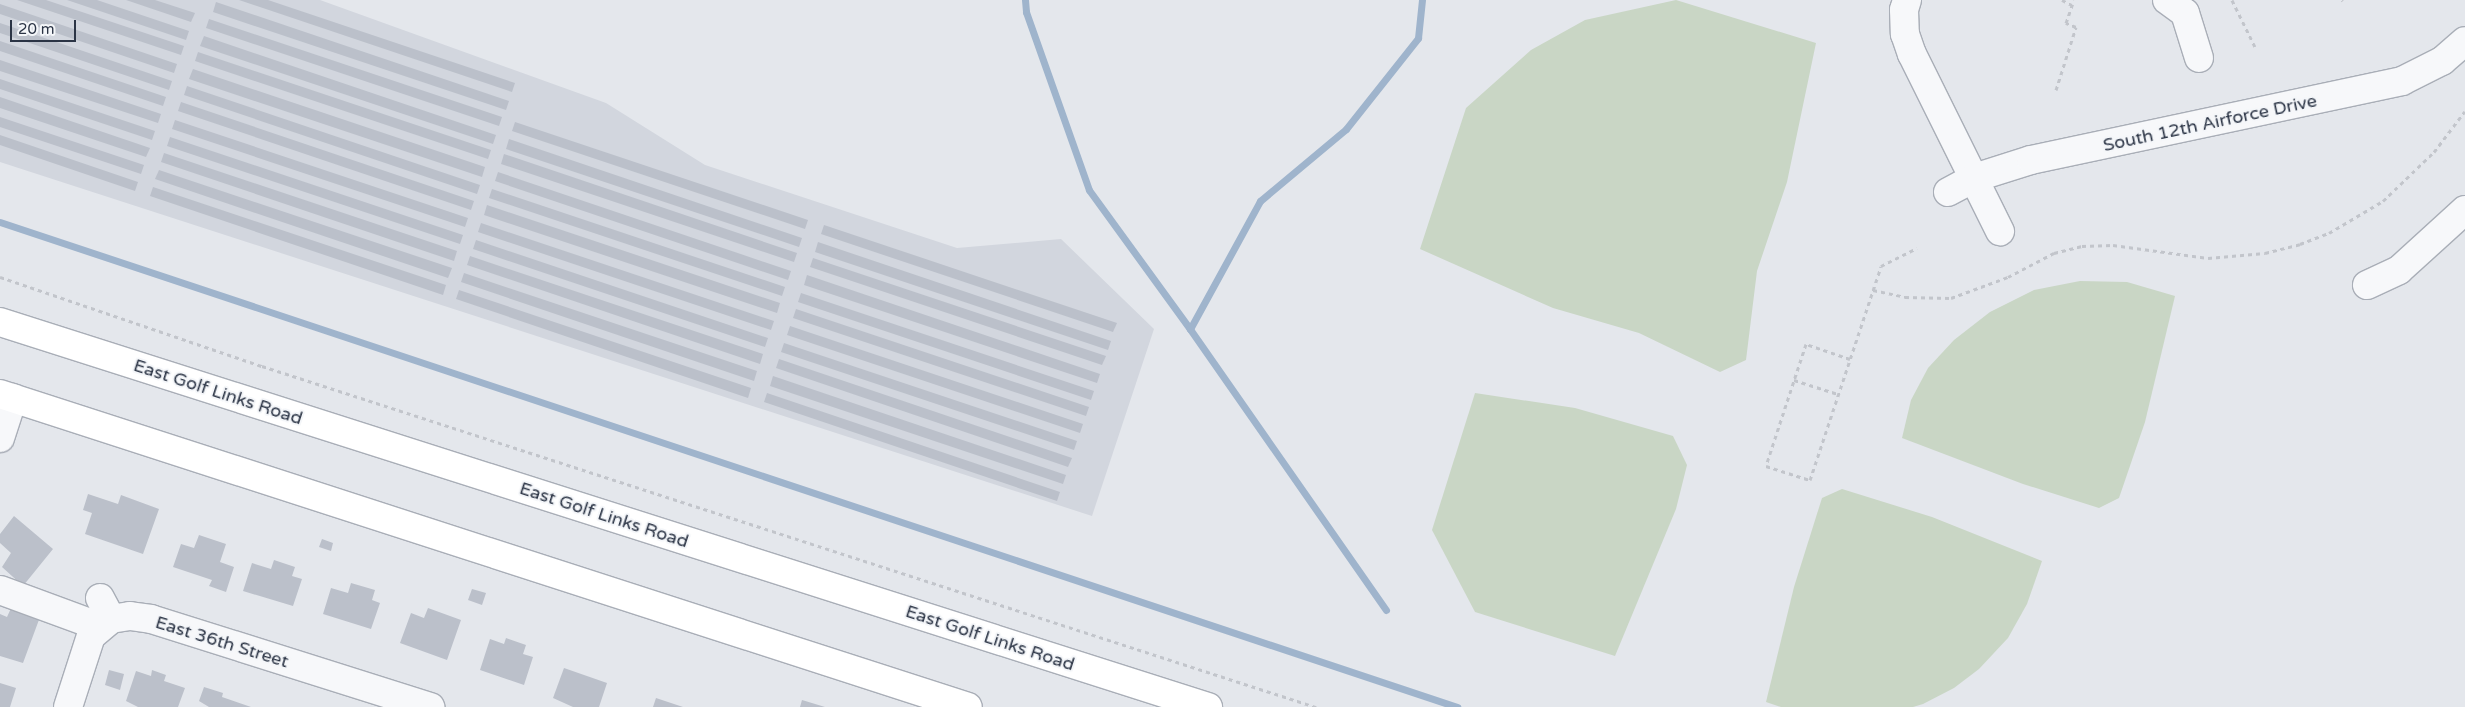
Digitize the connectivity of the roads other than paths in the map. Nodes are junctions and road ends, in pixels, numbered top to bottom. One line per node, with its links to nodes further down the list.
1 (1907, 0): 5 (street)
2 (2167, 0): 4 (street)
3 (2465, 41): 5 (street, South 12th Airforce Drive)
4 (2198, 58)
5 (1974, 178): 6 (street, South 12th Airforce Drive); 8 (street)
6 (1948, 192)
7 (2465, 210): 9 (street)
8 (2000, 232)
9 (2367, 285)
10 (0, 322): 18 (main road, East Golf Links Road)
11 (6, 396): 12 (street); 17 (main road)
12 (0, 438)
13 (0, 590): 14 (street)
14 (103, 614): 15 (street); 16 (street, East 36th Street)
15 (68, 707)
16 (430, 707)
17 (968, 707)
18 (1208, 707)

